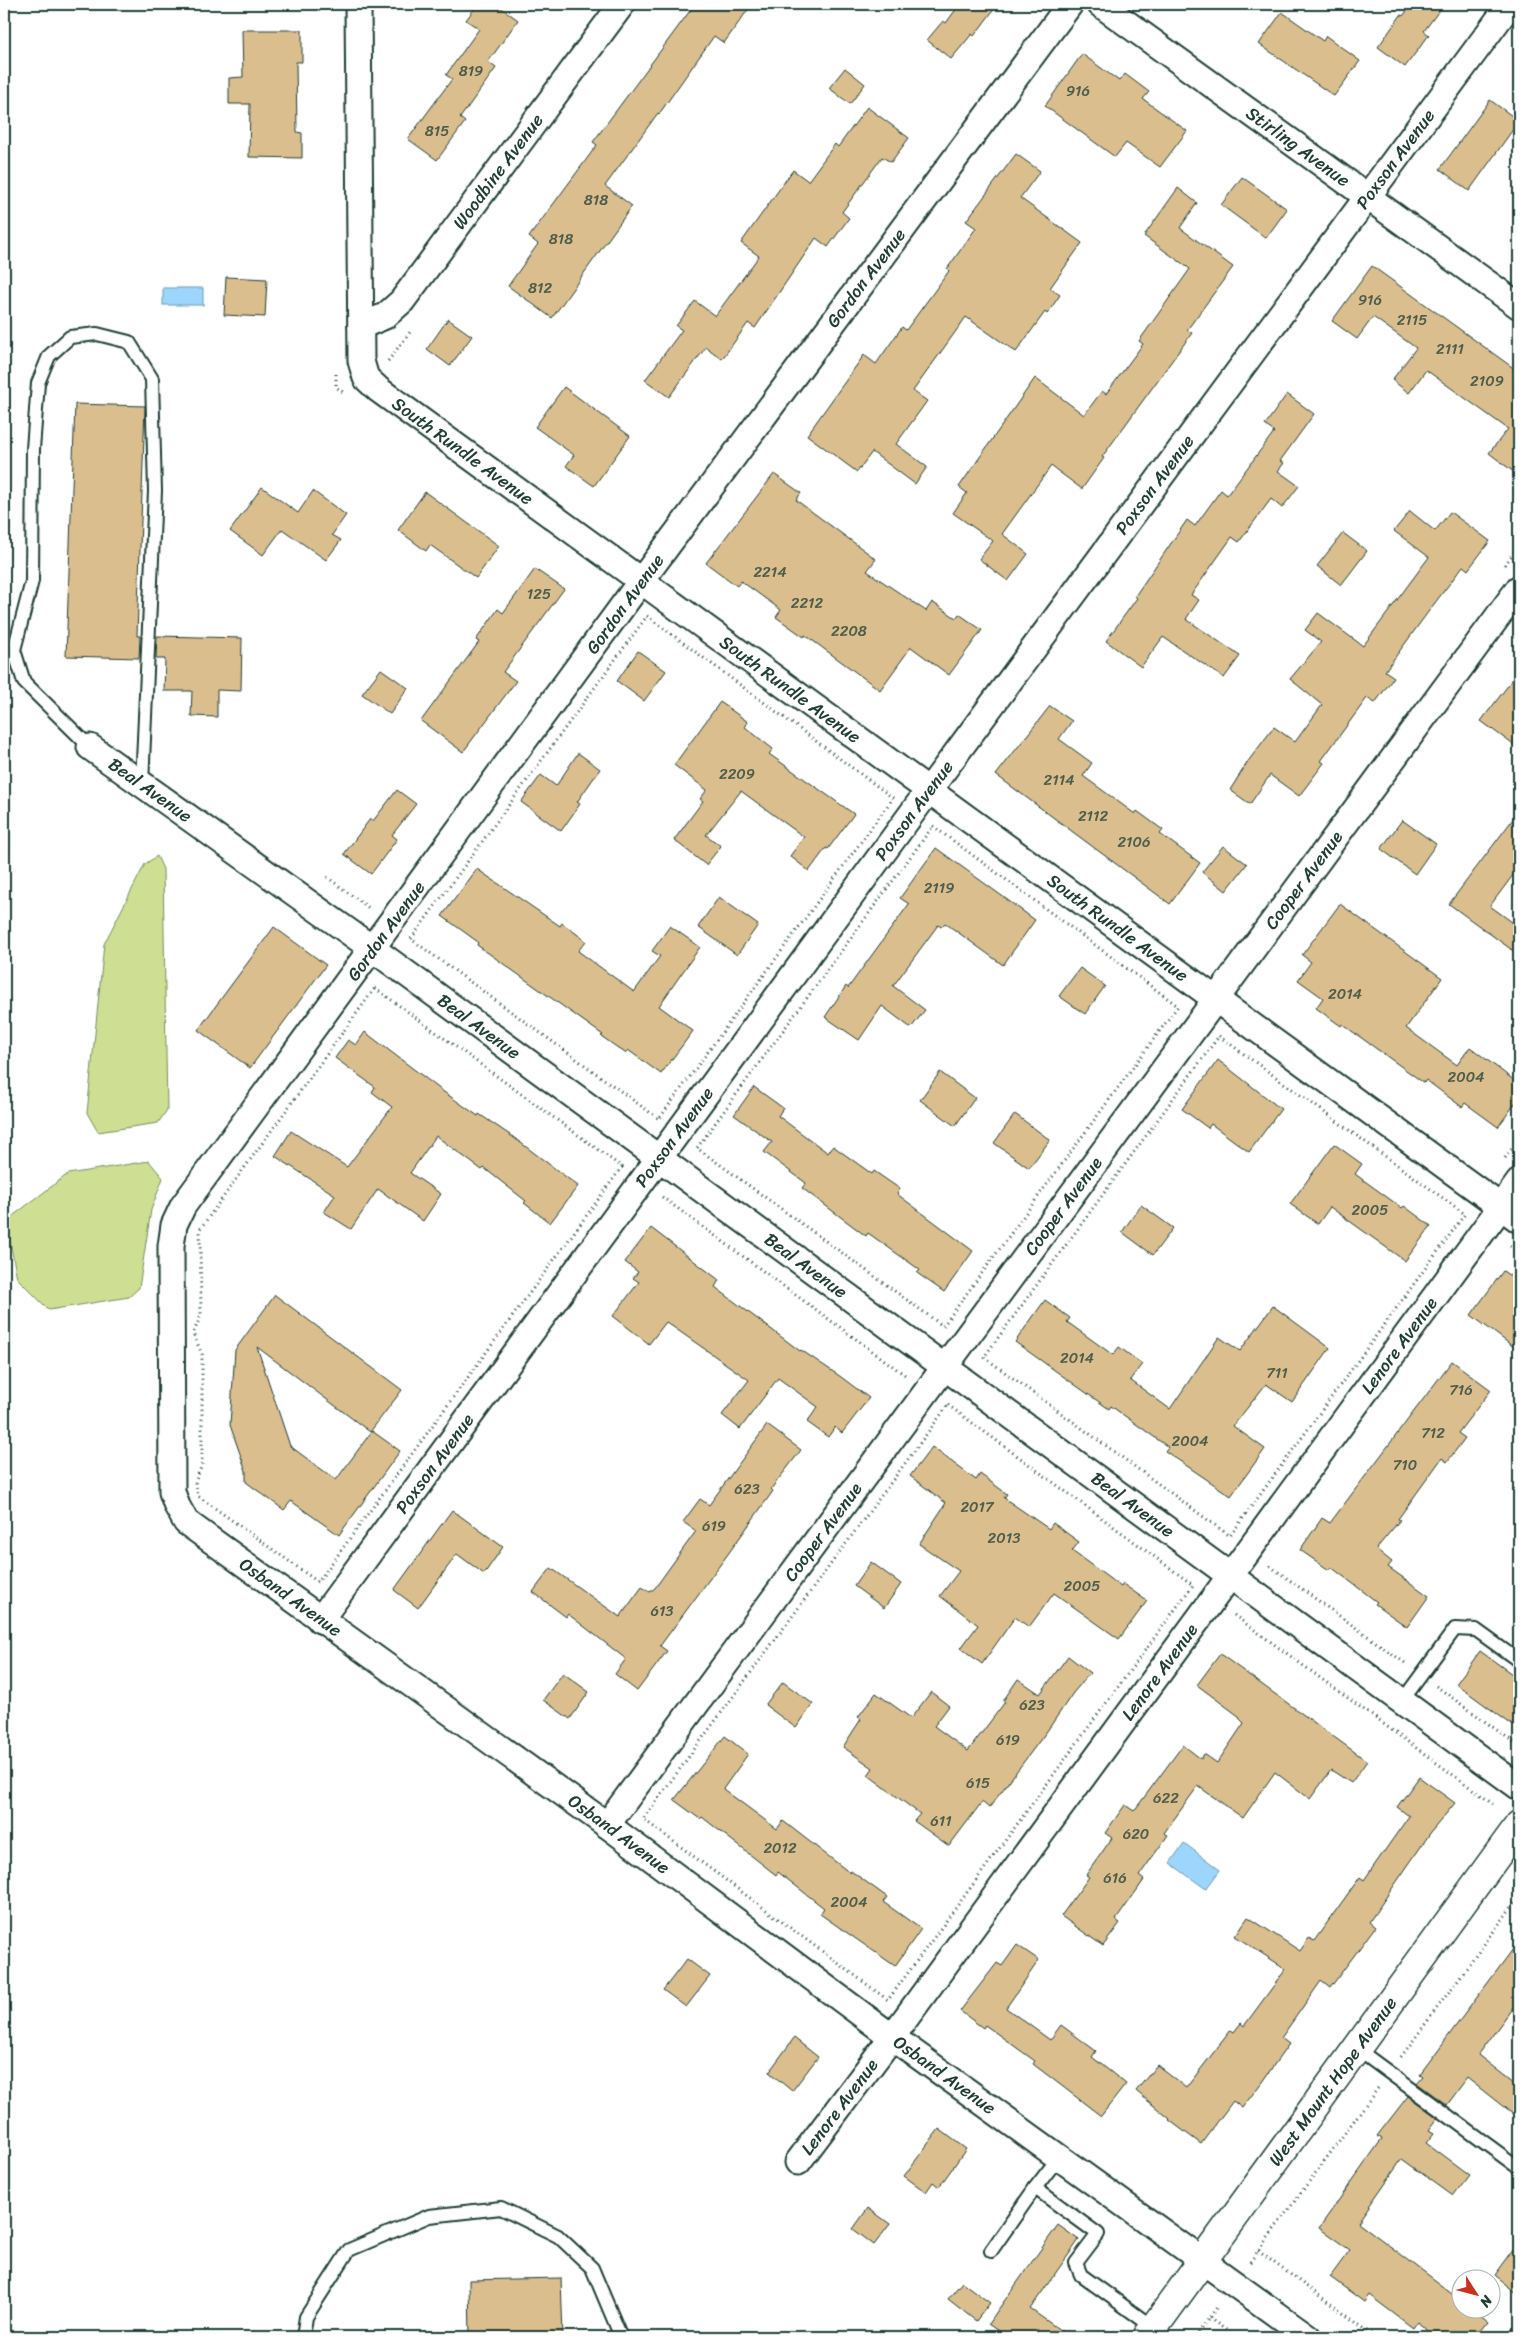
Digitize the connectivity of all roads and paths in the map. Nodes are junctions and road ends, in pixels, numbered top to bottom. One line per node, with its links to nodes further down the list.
1 (358, 4): 8 (street, South Rundle Avenue)
2 (622, 4): 8 (street, Woodbine Avenue)
3 (1070, 4): 13 (street, Gordon Avenue)
4 (1100, 4): 6 (street, Stirling Avenue)
5 (1510, 4): 6 (street, Poxson Avenue)
6 (1368, 197): 7 (street, Stirling Avenue); 17 (street, Poxson Avenue)
7 (1519, 306)
8 (361, 326): 13 (street, South Rundle Avenue)
9 (411, 330): 11 (path)
10 (336, 367): 12 (path)
11 (396, 367)
12 (344, 393)
13 (641, 581): 17 (street, South Rundle Avenue); 21 (street, Gordon Avenue)
14 (1519, 588): 23 (street, Cooper Avenue)
15 (90, 747): 16 (street, Beal Avenue); 16 (lane)
16 (142, 784): 21 (street, Beal Avenue)
17 (929, 790): 23 (street, South Rundle Avenue); 26 (street, Poxson Avenue)
18 (893, 798): 18 (path)
19 (327, 877): 20 (path)
20 (371, 910)
21 (373, 949): 26 (street, Beal Avenue); 30 (street, Gordon Avenue)
22 (374, 988): 22 (path)
23 (1216, 999): 31 (street, South Rundle Avenue); 35 (street, Cooper Avenue)
24 (1178, 1006): 24 (path)
25 (1519, 1139): 27 (path)
26 (660, 1158): 35 (street, Beal Avenue); 40 (street, Poxson Avenue)
27 (1503, 1161)
28 (1519, 1182): 31 (street, Lenore Avenue)
29 (662, 1197): 36 (path)
30 (183, 1206): 40 (street, Osband Avenue)
31 (1510, 1213): 38 (street, Lenore Avenue)
32 (1465, 1214): 32 (path)
33 (1506, 1243): 34 (path)
34 (1519, 1253)
35 (945, 1368): 38 (street, Beal Avenue); 48 (street, Cooper Avenue)
36 (899, 1383)
37 (1269, 1565): 43 (path)
38 (1231, 1574): 44 (street, Beal Avenue); 51 (street, Lenore Avenue)
39 (1193, 1585): 39 (path)
40 (320, 1620): 48 (street, Osband Avenue)
41 (1228, 1623): 47 (path)
42 (1519, 1662): 43 (lane)
43 (1421, 1675): 44 (lane); 45 (path)
44 (1402, 1701): 46 (street, Beal Avenue)
45 (1519, 1746)
46 (1519, 1787)
47 (1493, 1804)
48 (607, 1826): 51 (street, Osband Avenue)
49 (1519, 1826): 52 (street, West Mount Hope Avenue)
50 (1519, 1897): 53 (path)
51 (892, 2037): 54 (street, Osband Avenue); 55 (street, Lenore Avenue)
52 (1357, 2049): 53 (lane); 60 (street, West Mount Hope Avenue)
53 (1390, 2073): 56 (lane); 59 (path)
54 (1059, 2157): 57 (lane); 60 (street, Osband Avenue)
55 (798, 2162)
56 (1519, 2168)
57 (1035, 2188): 58 (lane); 63 (lane)
58 (991, 2250)
59 (1258, 2251): 61 (path); 69 (path)
60 (1203, 2261): 61 (street, Osband Avenue); 63 (street, West Mount Hope Avenue)
61 (1234, 2284): 62 (path); 68 (street, Osband Avenue)
62 (1209, 2318): 66 (path); 67 (path)
63 (1150, 2333)
64 (303, 2337): 65 (lane)
65 (620, 2337)
66 (1195, 2337)
67 (1236, 2337)
68 (1308, 2337)
69 (1376, 2337)

